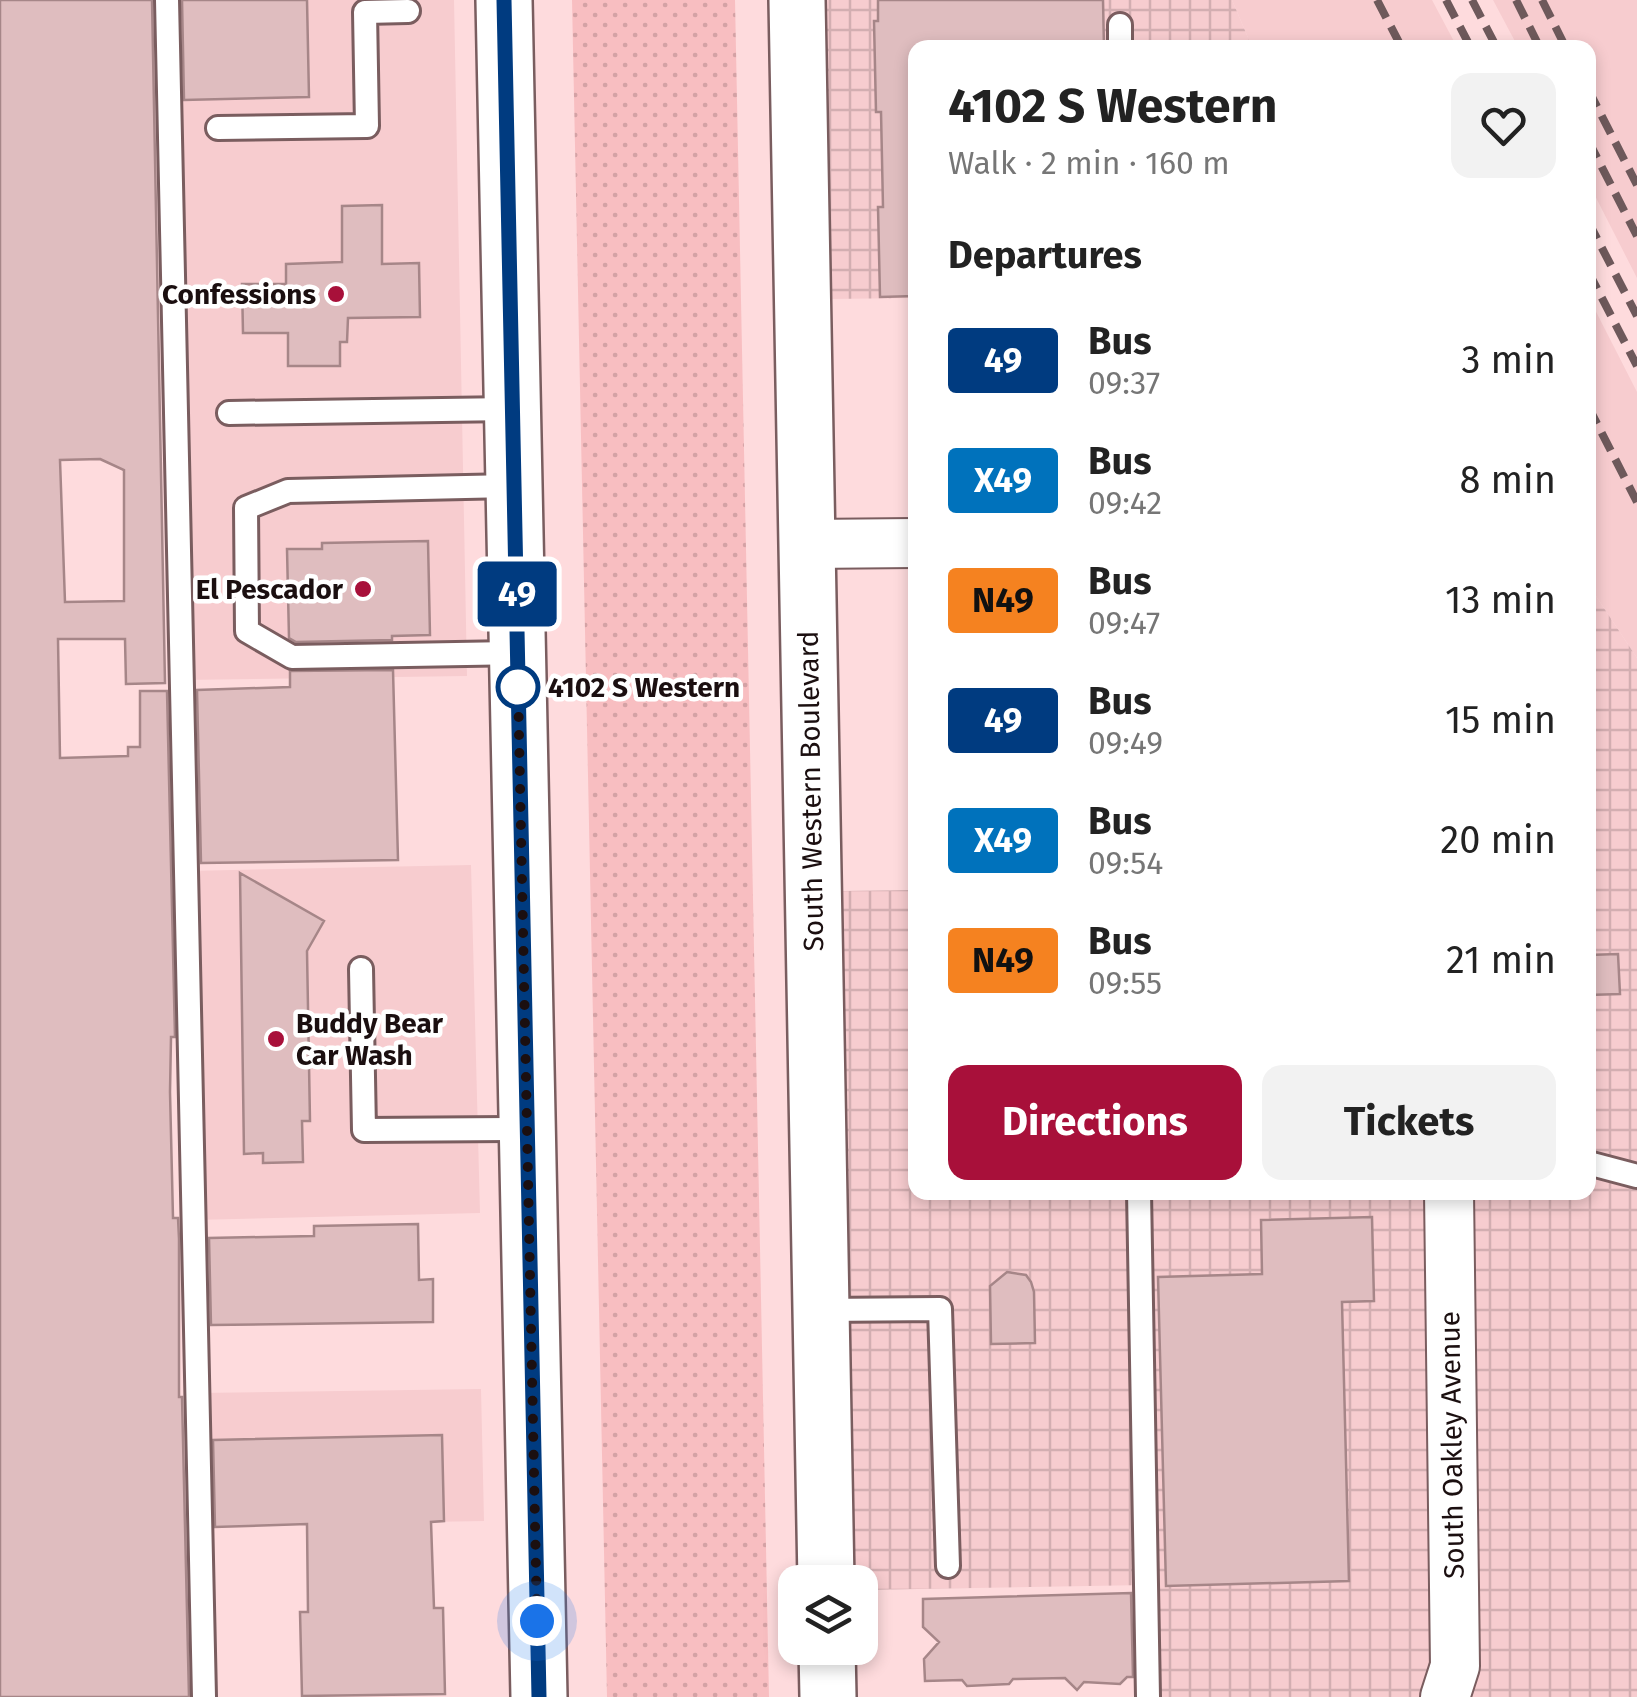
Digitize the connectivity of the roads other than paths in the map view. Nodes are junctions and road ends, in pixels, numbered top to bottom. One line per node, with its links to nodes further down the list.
1 (168, 0): 23 (lane)
2 (504, 0): 7 (main road)
3 (797, 0): 11 (main road, South Western Boulevard)
4 (365, 6): 5 (lane); 6 (lane)
5 (408, 11)
6 (218, 128)
7 (512, 408): 8 (lane); 9 (main road)
8 (229, 412)
9 (514, 486): 12 (main road); 12 (lane)
10 (908, 543): 11 (street)
11 (807, 544): 19 (main road, South Western Boulevard)
12 (518, 653): 14 (main road)
13 (361, 969): 14 (lane)
14 (527, 1129): 24 (main road)
15 (1596, 1165): 16 (lane)
16 (1637, 1176)
17 (1139, 1200): 26 (lane)
18 (1449, 1200): 27 (street, South Oakley Avenue)
19 (821, 1310): 20 (main road, South Western Boulevard); 21 (lane)
20 (826, 1565)
21 (948, 1566)
22 (827, 1665): 25 (main road)
23 (204, 1697)
24 (539, 1697)
25 (828, 1697)
26 (1148, 1697)
27 (1445, 1697)

